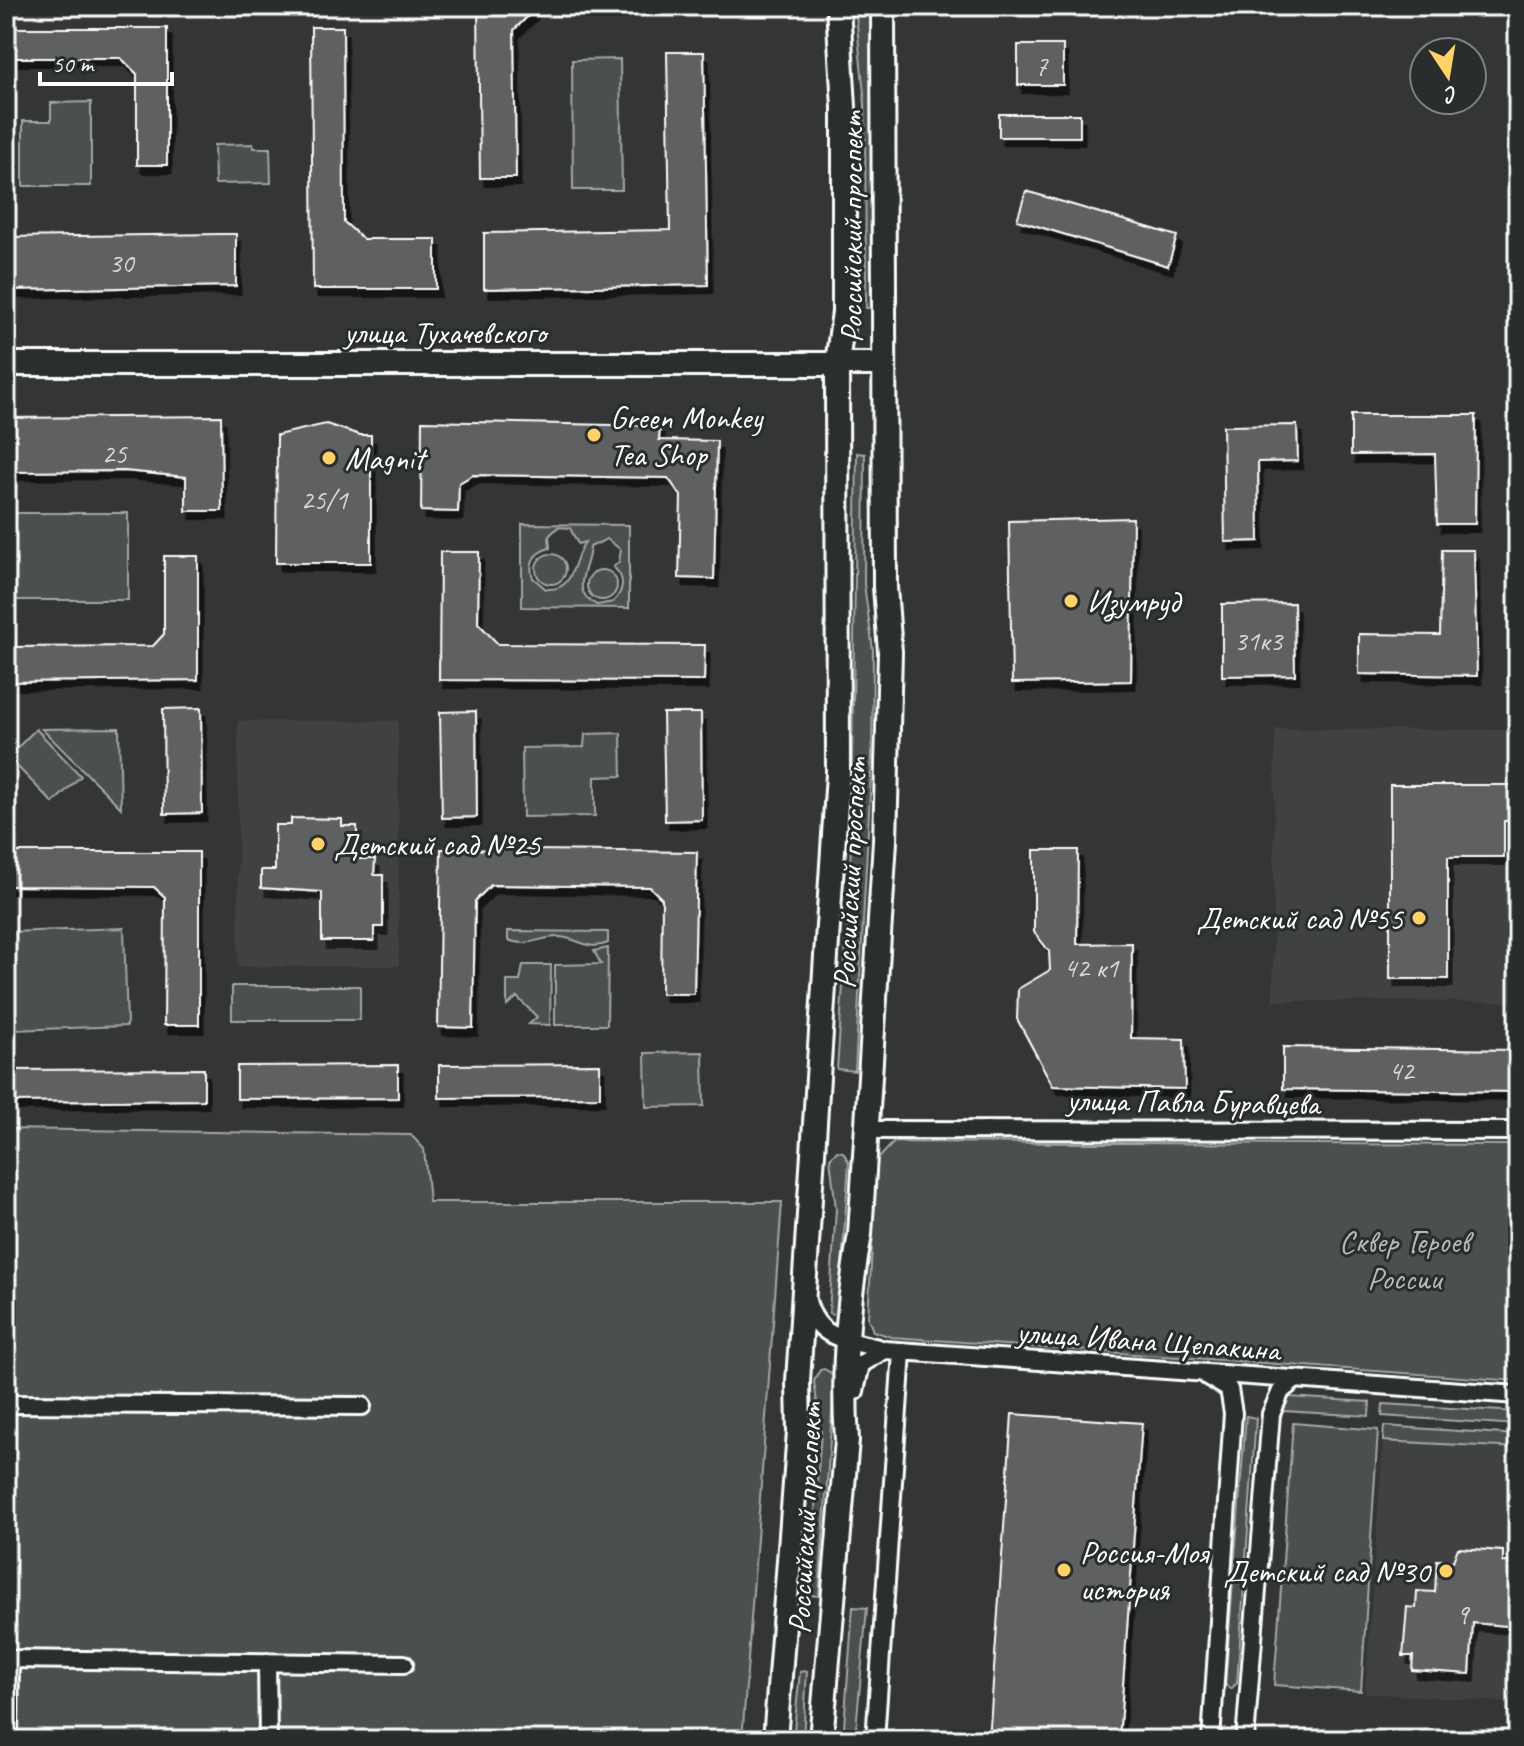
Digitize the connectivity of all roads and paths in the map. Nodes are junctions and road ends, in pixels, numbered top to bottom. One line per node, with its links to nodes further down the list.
1 (838, 6): 3 (main road, Российский проспект)
2 (883, 6): 5 (main road, Российский проспект)
3 (837, 363): 4 (main road, улица Тухачевского); 5 (main road, улица Тухачевского); 8 (main road, Российский проспект)
4 (6, 364)
5 (883, 364): 6 (main road, Российский проспект)
6 (867, 1130): 7 (street, улица Павла Буравцева); 9 (main road, Российский проспект)
7 (1518, 1131)
8 (804, 1289): 9 (street, улица Ивана Щепакина); 23 (main road, Российский проспект)
9 (848, 1342): 10 (street, улица Ивана Щепакина); 17 (main road, Российский проспект)
10 (885, 1350): 11 (street, улица Ивана Щепакина); 17 (street)
11 (902, 1352): 12 (street, улица Ивана Щепакина); 25 (street)
12 (1202, 1374): 13 (street, улица Ивана Щепакина); 26 (street)
13 (1296, 1379): 14 (street, улица Ивана Щепакина); 27 (street)
14 (1518, 1395)
15 (6, 1404): 16 (street)
16 (362, 1406)
17 (847, 1440): 24 (main road, Российский проспект)
18 (8, 1659): 19 (street); 21 (street)
19 (267, 1662): 20 (street); 22 (street)
20 (404, 1664)
21 (9, 1740)
22 (268, 1740)
23 (775, 1740)
24 (821, 1740)
25 (875, 1740)
26 (1211, 1740)
27 (1245, 1740)

